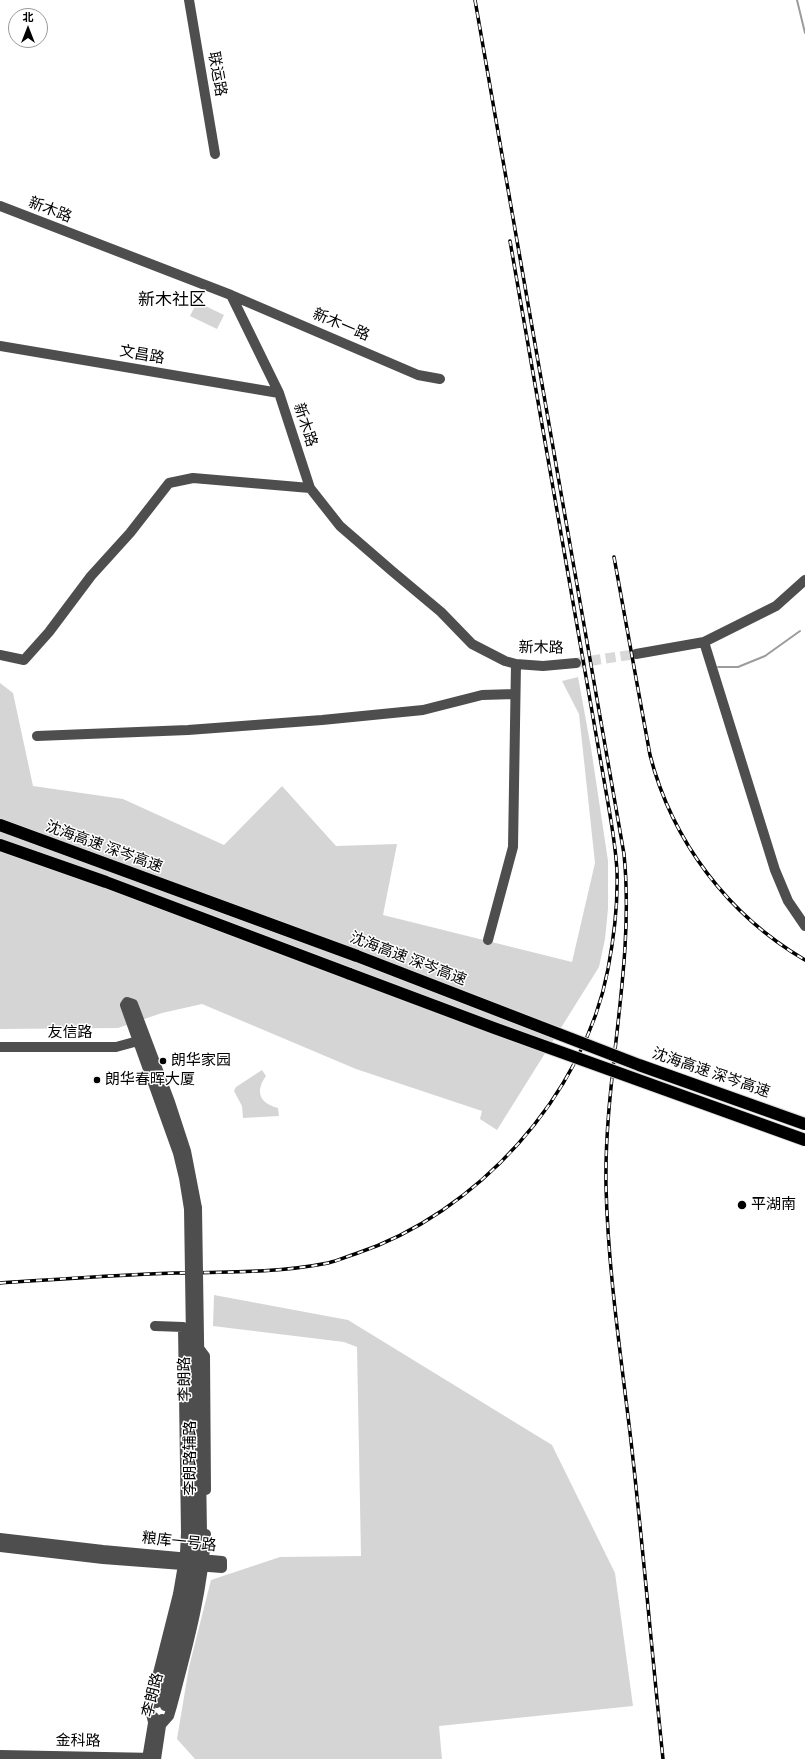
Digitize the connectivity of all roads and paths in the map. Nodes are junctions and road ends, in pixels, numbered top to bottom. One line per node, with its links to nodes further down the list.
1 (189, 0): 2 (street, 联运路)
2 (215, 154)
3 (0, 206): 4 (street, 新木路)
4 (231, 295): 6 (street, 新木一路); 7 (street, 新木路)
5 (0, 346): 7 (street, 文昌路)
6 (440, 379)
7 (279, 393): 8 (street, 新木路)
8 (310, 488): 12 (street); 14 (street, 新木路)
9 (805, 580): 10 (street)
10 (704, 642): 11 (street); 19 (street)
11 (636, 654)
12 (0, 655)
13 (576, 663): 14 (street, 新木路)
14 (516, 664): 15 (street)
15 (515, 694): 16 (street); 20 (street)
16 (37, 736)
17 (0, 825): 24 (highway, 沈海高速 深岑高速, bridge)
18 (0, 845): 25 (highway, 沈海高速 深岑高速, bridge)
19 (805, 926)
20 (488, 940)
21 (137, 1038): 22 (street, 友信路); 23 (street, 友信路); 26 (street, 李朗路); 26 (street, 李朗路)
22 (0, 1042)
23 (0, 1047)
24 (805, 1124)
25 (805, 1140)
26 (193, 1209): 33 (street, 李朗路, bridge)
27 (155, 1326): 28 (street)
28 (183, 1327): 31 (street, 李朗路辅路); 32 (street, 李朗路辅路)
29 (0, 1538): 31 (street, 粮库一号路)
30 (0, 1547): 31 (street, 粮库一号路)
31 (184, 1561): 32 (street, 粮库一号路); 33 (street, 李朗路辅路)
32 (204, 1563): 33 (street, 李朗路辅路)
33 (157, 1724): 35 (street, 李朗路)
34 (0, 1755): 35 (street, 金科路)
35 (152, 1758)

